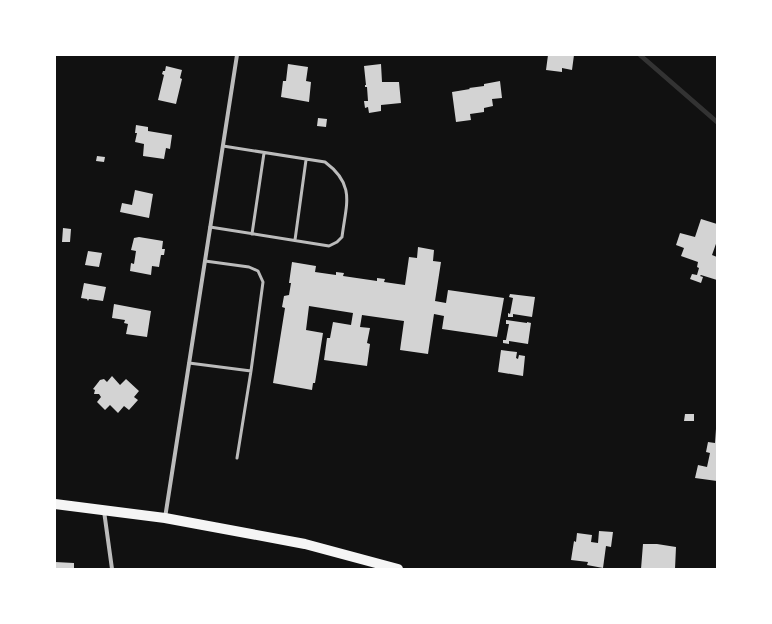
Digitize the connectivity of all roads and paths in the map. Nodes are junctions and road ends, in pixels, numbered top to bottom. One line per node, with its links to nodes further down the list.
1 (237, 55): 2 (street)
2 (223, 146): 3 (lane); 5 (street)
3 (264, 153): 4 (lane); 6 (lane)
4 (306, 160): 7 (lane); 7 (lane)
5 (210, 227): 6 (lane); 8 (street)
6 (252, 234): 7 (lane)
7 (295, 240)
8 (205, 261): 9 (street); 10 (lane)
9 (189, 363): 10 (lane); 14 (street)
10 (251, 371): 11 (lane)
11 (237, 458)
12 (55, 504): 13 (main road)
13 (104, 511): 14 (main road); 15 (street)
14 (165, 518): 16 (main road)
15 (112, 569)
16 (398, 569)

